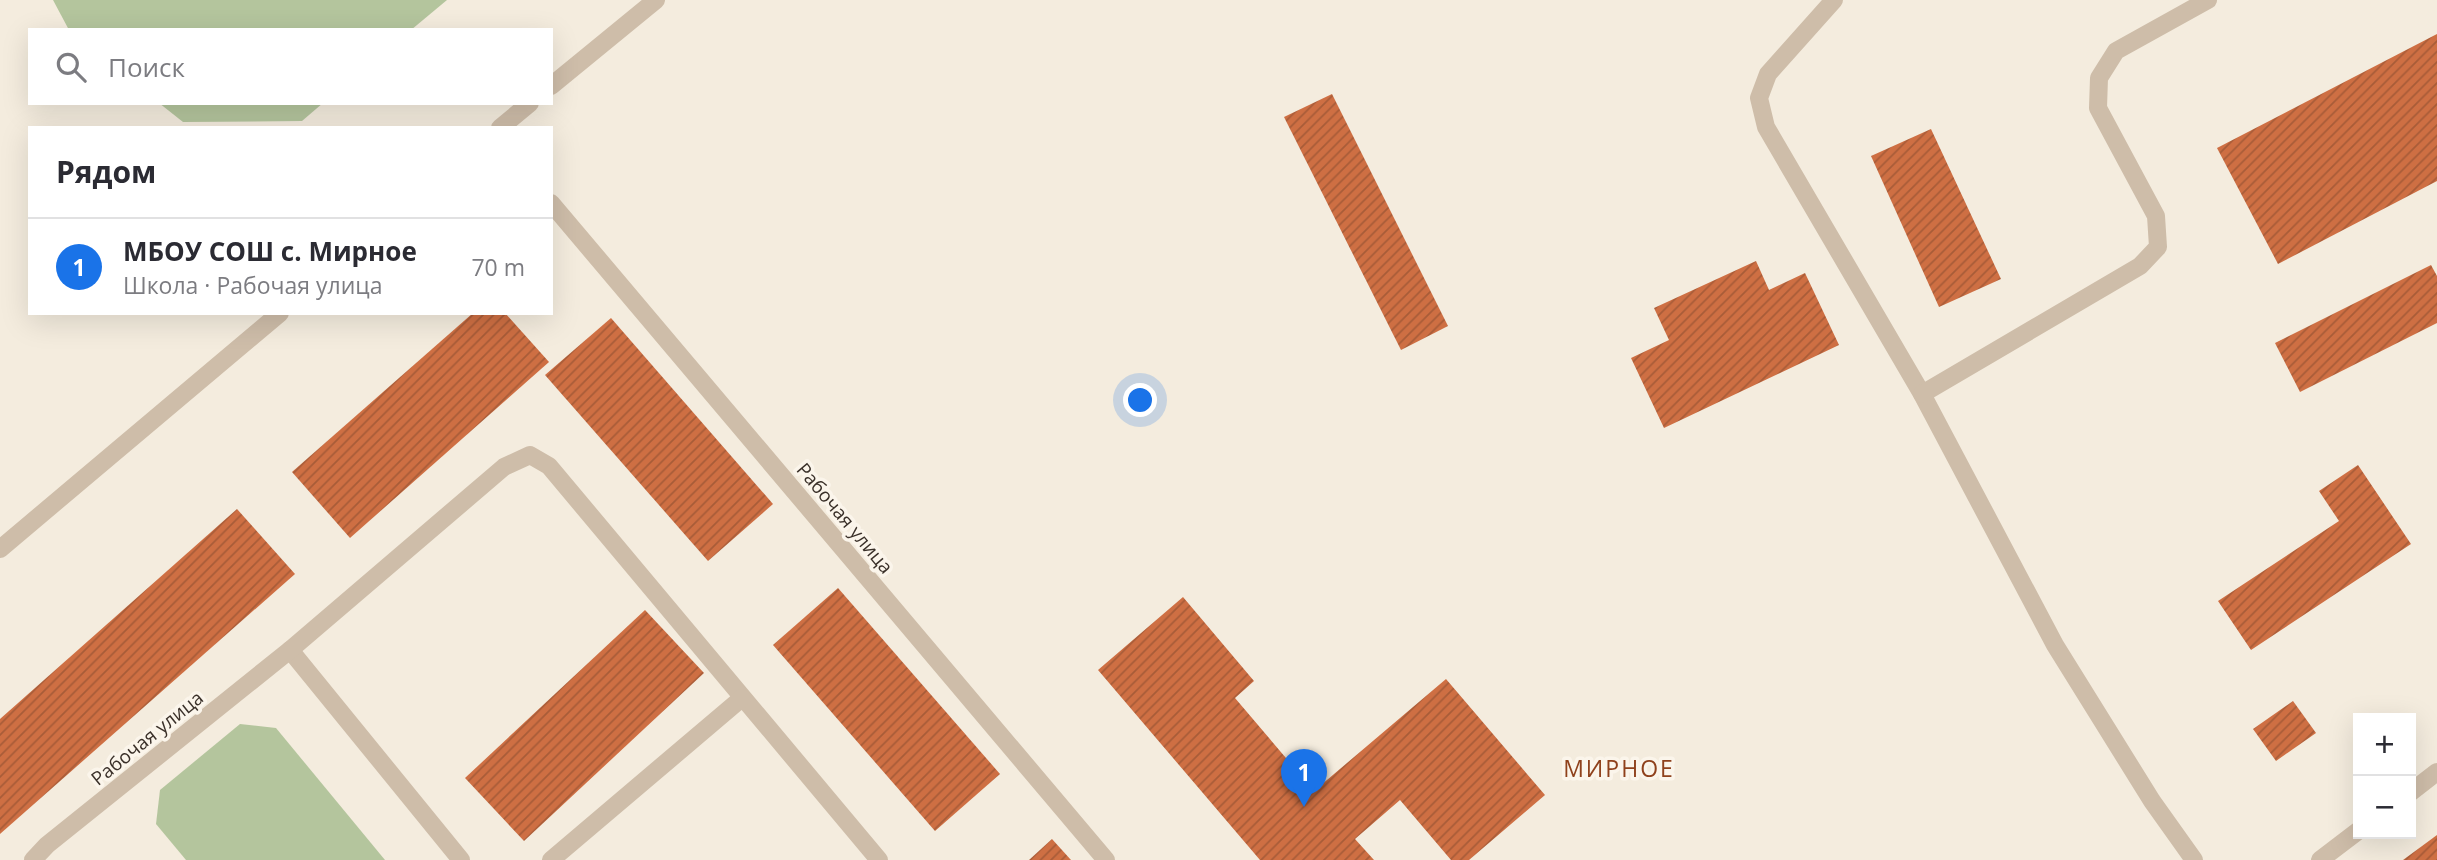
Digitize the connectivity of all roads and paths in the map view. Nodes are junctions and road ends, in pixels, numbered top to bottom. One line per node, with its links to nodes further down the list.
1 (656, 0): 4 (street)
2 (1834, 0): 9 (street)
3 (2208, 0): 9 (street)
4 (553, 84)
5 (528, 105): 6 (street)
6 (502, 126)
7 (553, 205): 20 (street, Рабочая улица)
8 (277, 315): 10 (street)
9 (1922, 394): 21 (street)
10 (0, 549)
11 (290, 650): 12 (street, Рабочая улица); 16 (street, Рабочая улица); 17 (street)
12 (742, 698): 18 (street); 19 (street, Рабочая улица)
13 (2437, 772): 14 (street)
14 (2416, 788)
15 (2353, 835): 22 (street)
16 (33, 860)
17 (461, 860)
18 (551, 860)
19 (879, 860)
20 (1107, 860)
21 (2194, 860)
22 (2320, 860)

